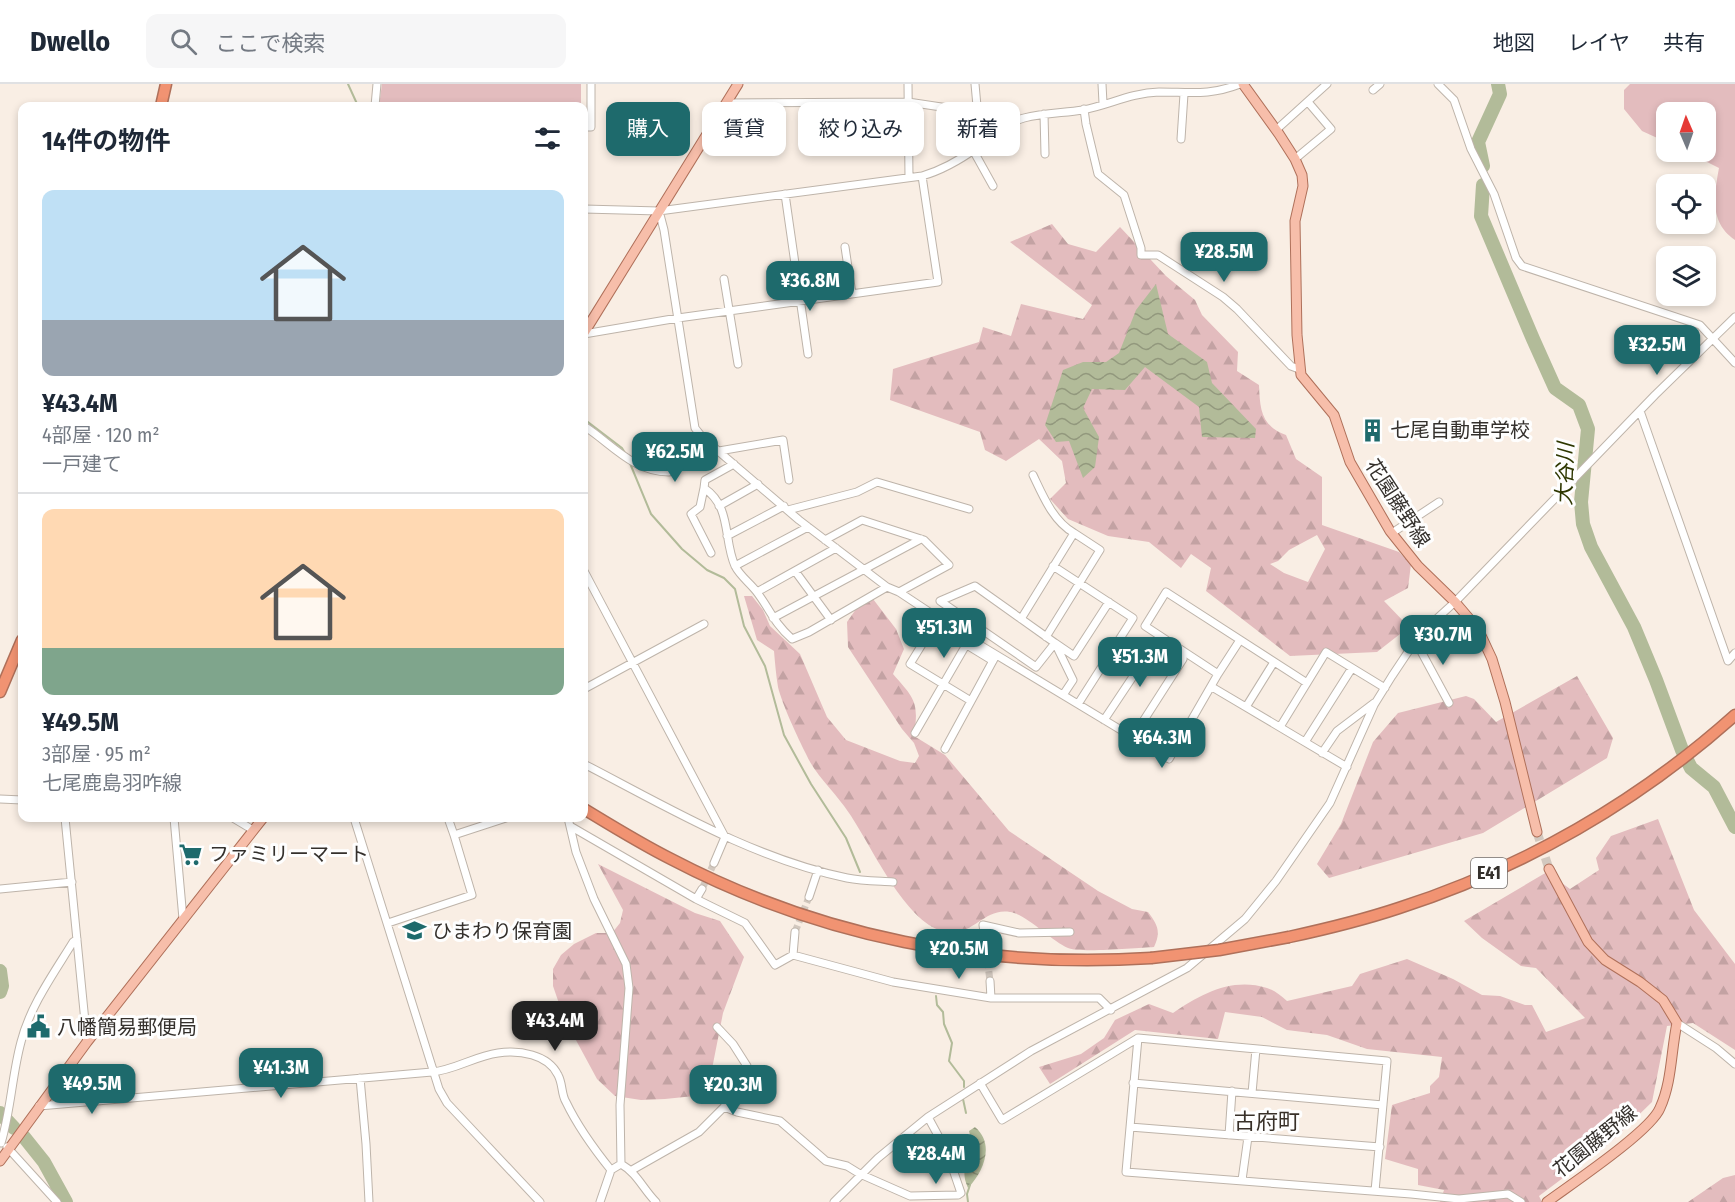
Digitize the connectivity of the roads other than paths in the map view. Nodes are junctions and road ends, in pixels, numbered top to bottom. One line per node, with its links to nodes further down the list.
1 (166, 84): 14 (highway)
2 (377, 84): 15 (street)
3 (591, 84): 24 (street)
4 (738, 84): 16 (main road)
5 (908, 84): 17 (street)
6 (975, 84): 18 (street)
7 (1102, 84): 20 (street)
8 (1242, 84): 13 (street); 25 (main road)
9 (1327, 84): 19 (street)
10 (1380, 84): 12 (street)
11 (1438, 84): 48 (street)
12 (1373, 90)
13 (1184, 94): 20 (street); 26 (street)
14 (162, 102)
15 (375, 102)
16 (727, 102)
17 (908, 102)
18 (977, 102)
19 (1308, 102): 25 (street); 32 (street)
20 (1103, 103): 21 (street)
21 (1084, 110): 22 (street); 52 (street)
22 (1044, 114): 23 (street); 28 (street)
23 (1020, 120)
24 (588, 127)
25 (1276, 130): 32 (main road)
26 (1181, 139)
27 (702, 142): 38 (main road)
28 (1045, 154)
29 (909, 156): 34 (street)
30 (964, 156): 33 (street)
31 (977, 156): 35 (street)
32 (1295, 159): 52 (main road)
33 (922, 176): 34 (street); 41 (street)
34 (909, 177): 36 (street)
35 (993, 186)
36 (784, 194): 38 (street); 42 (street)
37 (588, 209): 38 (street)
38 (659, 211): 45 (street); 46 (main road)
39 (844, 247): 41 (street)
40 (724, 279): 43 (street)
41 (852, 294): 42 (street)
42 (801, 301): 43 (street); 49 (street)
43 (729, 311): 45 (street); 50 (street)
44 (1735, 317): 48 (street)
45 (678, 318): 47 (street); 55 (street)
46 (588, 326)
47 (588, 332)
48 (1711, 339): 51 (street); 53 (street)
49 (808, 354)
50 (738, 363)
51 (1735, 363)
52 (1299, 369): 68 (main road, 花園藤野線)
53 (1640, 411): 85 (street); 96 (street)
54 (588, 429): 55 (street)
55 (703, 438): 56 (street)
56 (719, 451): 57 (street); 59 (street)
57 (734, 464): 60 (street); 61 (street)
58 (1033, 475): 67 (street)
59 (789, 480)
60 (758, 484): 63 (street); 64 (street)
61 (704, 488): 63 (street); 73 (street)
62 (1439, 502): 68 (street)
63 (719, 506): 69 (street)
64 (786, 508): 65 (street); 66 (street); 69 (street)
65 (969, 509)
66 (808, 527): 71 (street); 74 (street)
67 (1074, 533): 75 (street); 79 (street)
68 (1392, 533): 85 (main road, 花園藤野線)
69 (727, 536): 74 (street)
70 (921, 539): 71 (street); 76 (street); 82 (street)
71 (825, 540): 72 (street)
72 (836, 548): 76 (street); 77 (street)
73 (711, 553)
74 (735, 566): 81 (street)
75 (1053, 566): 79 (street); 87 (street)
76 (865, 570): 80 (street); 83 (street)
77 (795, 571): 81 (street); 83 (street)
78 (588, 579): 99 (street)
79 (1080, 583): 84 (street); 90 (street)
80 (887, 587): 82 (street); 88 (street)
81 (757, 592): 86 (street)
82 (899, 592): 98 (street)
83 (814, 596): 86 (street); 88 (street)
84 (1109, 602): 97 (street); 114 (street)
85 (1455, 602): 92 (street); 139 (main road, 花園藤野線)
86 (773, 618): 88 (street)
87 (1021, 619): 90 (street); 93 (street)
88 (831, 620)
89 (704, 624): 99 (street)
90 (1046, 637): 93 (street)
91 (1240, 640): 100 (street); 103 (street); 103 (street)
92 (1416, 642): 108 (street); 113 (street)
93 (1055, 643): 97 (street); 101 (street)
94 (966, 645): 98 (street); 105 (street); 105 (street)
95 (18, 649): 109 (highway)
96 (1735, 653)
97 (1074, 656): 101 (street)
98 (995, 658): 110 (street); 111 (street)
99 (632, 662): 106 (street); 141 (street)
100 (1274, 662): 104 (street); 115 (street)
101 (1066, 667): 110 (street)
102 (1352, 668): 104 (street); 108 (street); 121 (street)
103 (1218, 674): 107 (street)
104 (1307, 683): 118 (street)
105 (944, 685): 111 (street); 119 (street)
106 (588, 686)
107 (1212, 687): 115 (street); 120 (street)
108 (1385, 688): 112 (street)
109 (0, 692)
110 (1063, 695): 114 (street)
111 (971, 701): 122 (street)
112 (1376, 701): 123 (street); 125 (street)
113 (1449, 703)
114 (1078, 704): 117 (street)
115 (1246, 707): 118 (street)
116 (1735, 715): 128 (highway, E41, bridge)
117 (1104, 720): 120 (street); 120 (street)
118 (1280, 727): 121 (street)
119 (915, 733)
120 (1133, 737)
121 (1305, 742): 123 (street)
122 (945, 749)
123 (1322, 753): 125 (street)
124 (588, 766): 141 (street)
125 (1347, 767): 160 (street)
126 (0, 799): 127 (street)
127 (18, 800)
128 (588, 812)
129 (65, 822): 145 (street)
130 (174, 822): 151 (street)
131 (240, 822): 138 (street)
132 (260, 822): 138 (main road)
133 (355, 822): 152 (street)
134 (449, 822): 140 (street)
135 (494, 822): 140 (street)
136 (568, 822): 137 (street)
137 (570, 826): 150 (street); 183 (street)
138 (253, 830): 151 (main road)
139 (1538, 832)
140 (453, 835): 152 (street)
141 (725, 837): 142 (street); 144 (street)
142 (714, 863)
143 (1549, 869): 161 (main road)
144 (818, 870): 146 (street); 149 (street)
145 (72, 882): 147 (street); 155 (street)
146 (892, 882)
147 (0, 889)
148 (702, 889): 150 (street)
149 (808, 897)
150 (696, 899): 157 (street)
151 (183, 919): 164 (main road)
152 (388, 923): 167 (street)
153 (795, 932): 157 (street)
154 (1070, 932): 156 (street)
155 (77, 939): 164 (street); 180 (street)
156 (985, 940)
157 (793, 955): 159 (street)
158 (990, 981): 159 (street)
159 (991, 998): 160 (street)
160 (1111, 1010): 169 (street)
161 (1677, 1023): 166 (street); 196 (main road, 花園藤野線)
162 (717, 1027): 175 (street)
163 (1138, 1038): 165 (street); 169 (street); 170 (street)
164 (87, 1042): 174 (main road)
165 (1256, 1049): 172 (street); 173 (street)
166 (1735, 1064)
167 (432, 1072): 168 (street); 184 (street); 191 (street)
168 (360, 1078): 174 (street); 190 (street)
169 (980, 1083): 176 (street)
170 (1132, 1083): 171 (street); 177 (street)
171 (1232, 1091): 172 (street); 178 (street)
172 (1252, 1093): 173 (street)
173 (1383, 1105): 181 (street)
174 (39, 1106): 180 (main road)
175 (724, 1107): 185 (street); 186 (street)
176 (928, 1117): 186 (street); 186 (street)
177 (1130, 1127): 178 (street); 187 (street)
178 (1229, 1135): 179 (street)
179 (1248, 1137): 181 (street); 187 (street)
180 (3, 1145): 182 (main road); 189 (street)
181 (1380, 1147): 188 (street)
182 (0, 1161)
183 (621, 1164): 184 (street); 185 (street)
184 (611, 1170): 192 (street)
185 (632, 1170): 193 (street)
186 (860, 1174): 194 (street)
187 (1242, 1180): 188 (street)
188 (1375, 1191): 195 (street)
189 (57, 1202)
190 (369, 1202)
191 (540, 1202)
192 (600, 1202)
193 (656, 1202)
194 (834, 1202)
195 (1521, 1202)
196 (1547, 1202)

